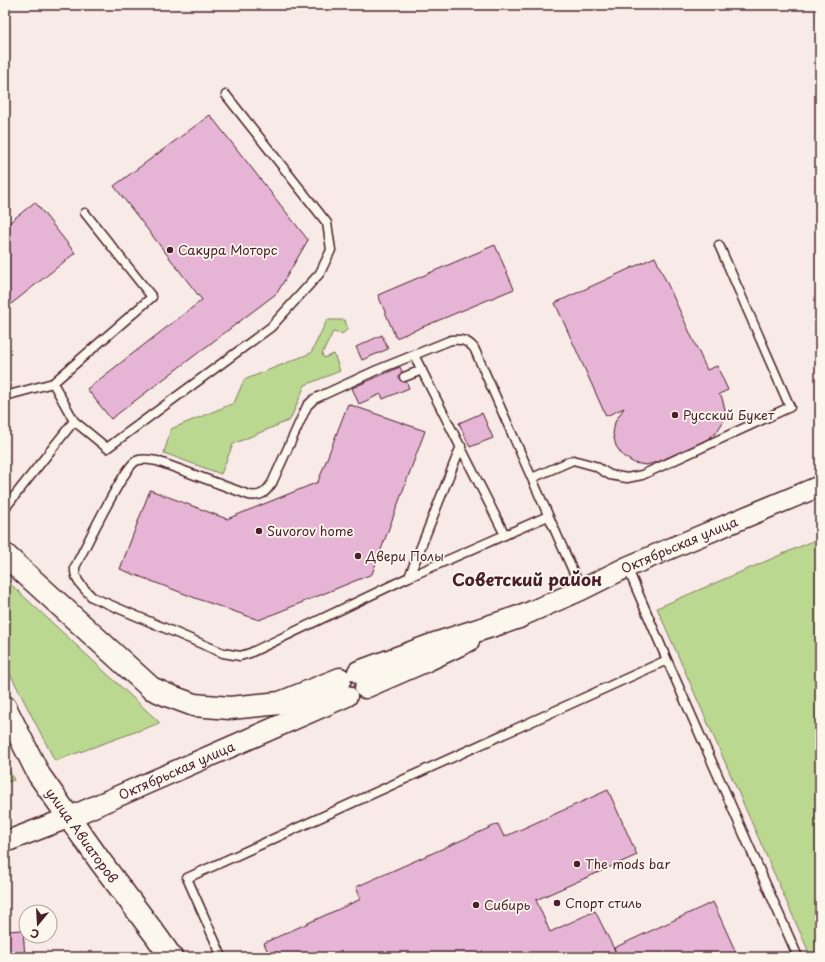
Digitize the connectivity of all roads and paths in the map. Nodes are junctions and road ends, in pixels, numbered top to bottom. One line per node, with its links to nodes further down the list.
1 (226, 95): 9 (lane)
2 (85, 212): 7 (lane)
3 (720, 245): 11 (lane)
4 (414, 355): 5 (lane); 11 (lane); 18 (lane)
5 (422, 370): 6 (lane); 10 (lane)
6 (404, 377)
7 (53, 383): 8 (lane); 9 (lane)
8 (5, 396)
9 (74, 421): 13 (lane)
10 (461, 446): 15 (lane); 18 (lane)
11 (532, 478): 14 (lane)
12 (820, 486): 17 (street, Октябрьская улица)
13 (5, 508)
14 (548, 516): 15 (lane); 19 (lane)
15 (505, 535): 18 (lane)
16 (5, 555): 22 (main road)
17 (627, 568): 19 (street, Октябрьская улица); 21 (lane)
18 (409, 577)
19 (582, 590): 20 (street, Октябрьская улица)
20 (519, 617): 22 (main road)
21 (667, 660): 27 (lane); 28 (lane)
22 (353, 684): 24 (street, Октябрьская улица)
23 (5, 707): 24 (main road, улица Авиаторов)
24 (68, 818): 25 (street, Октябрьская улица); 26 (main road, улица Авиаторов)
25 (5, 842)
26 (171, 957)
27 (222, 957)
28 (798, 957)

